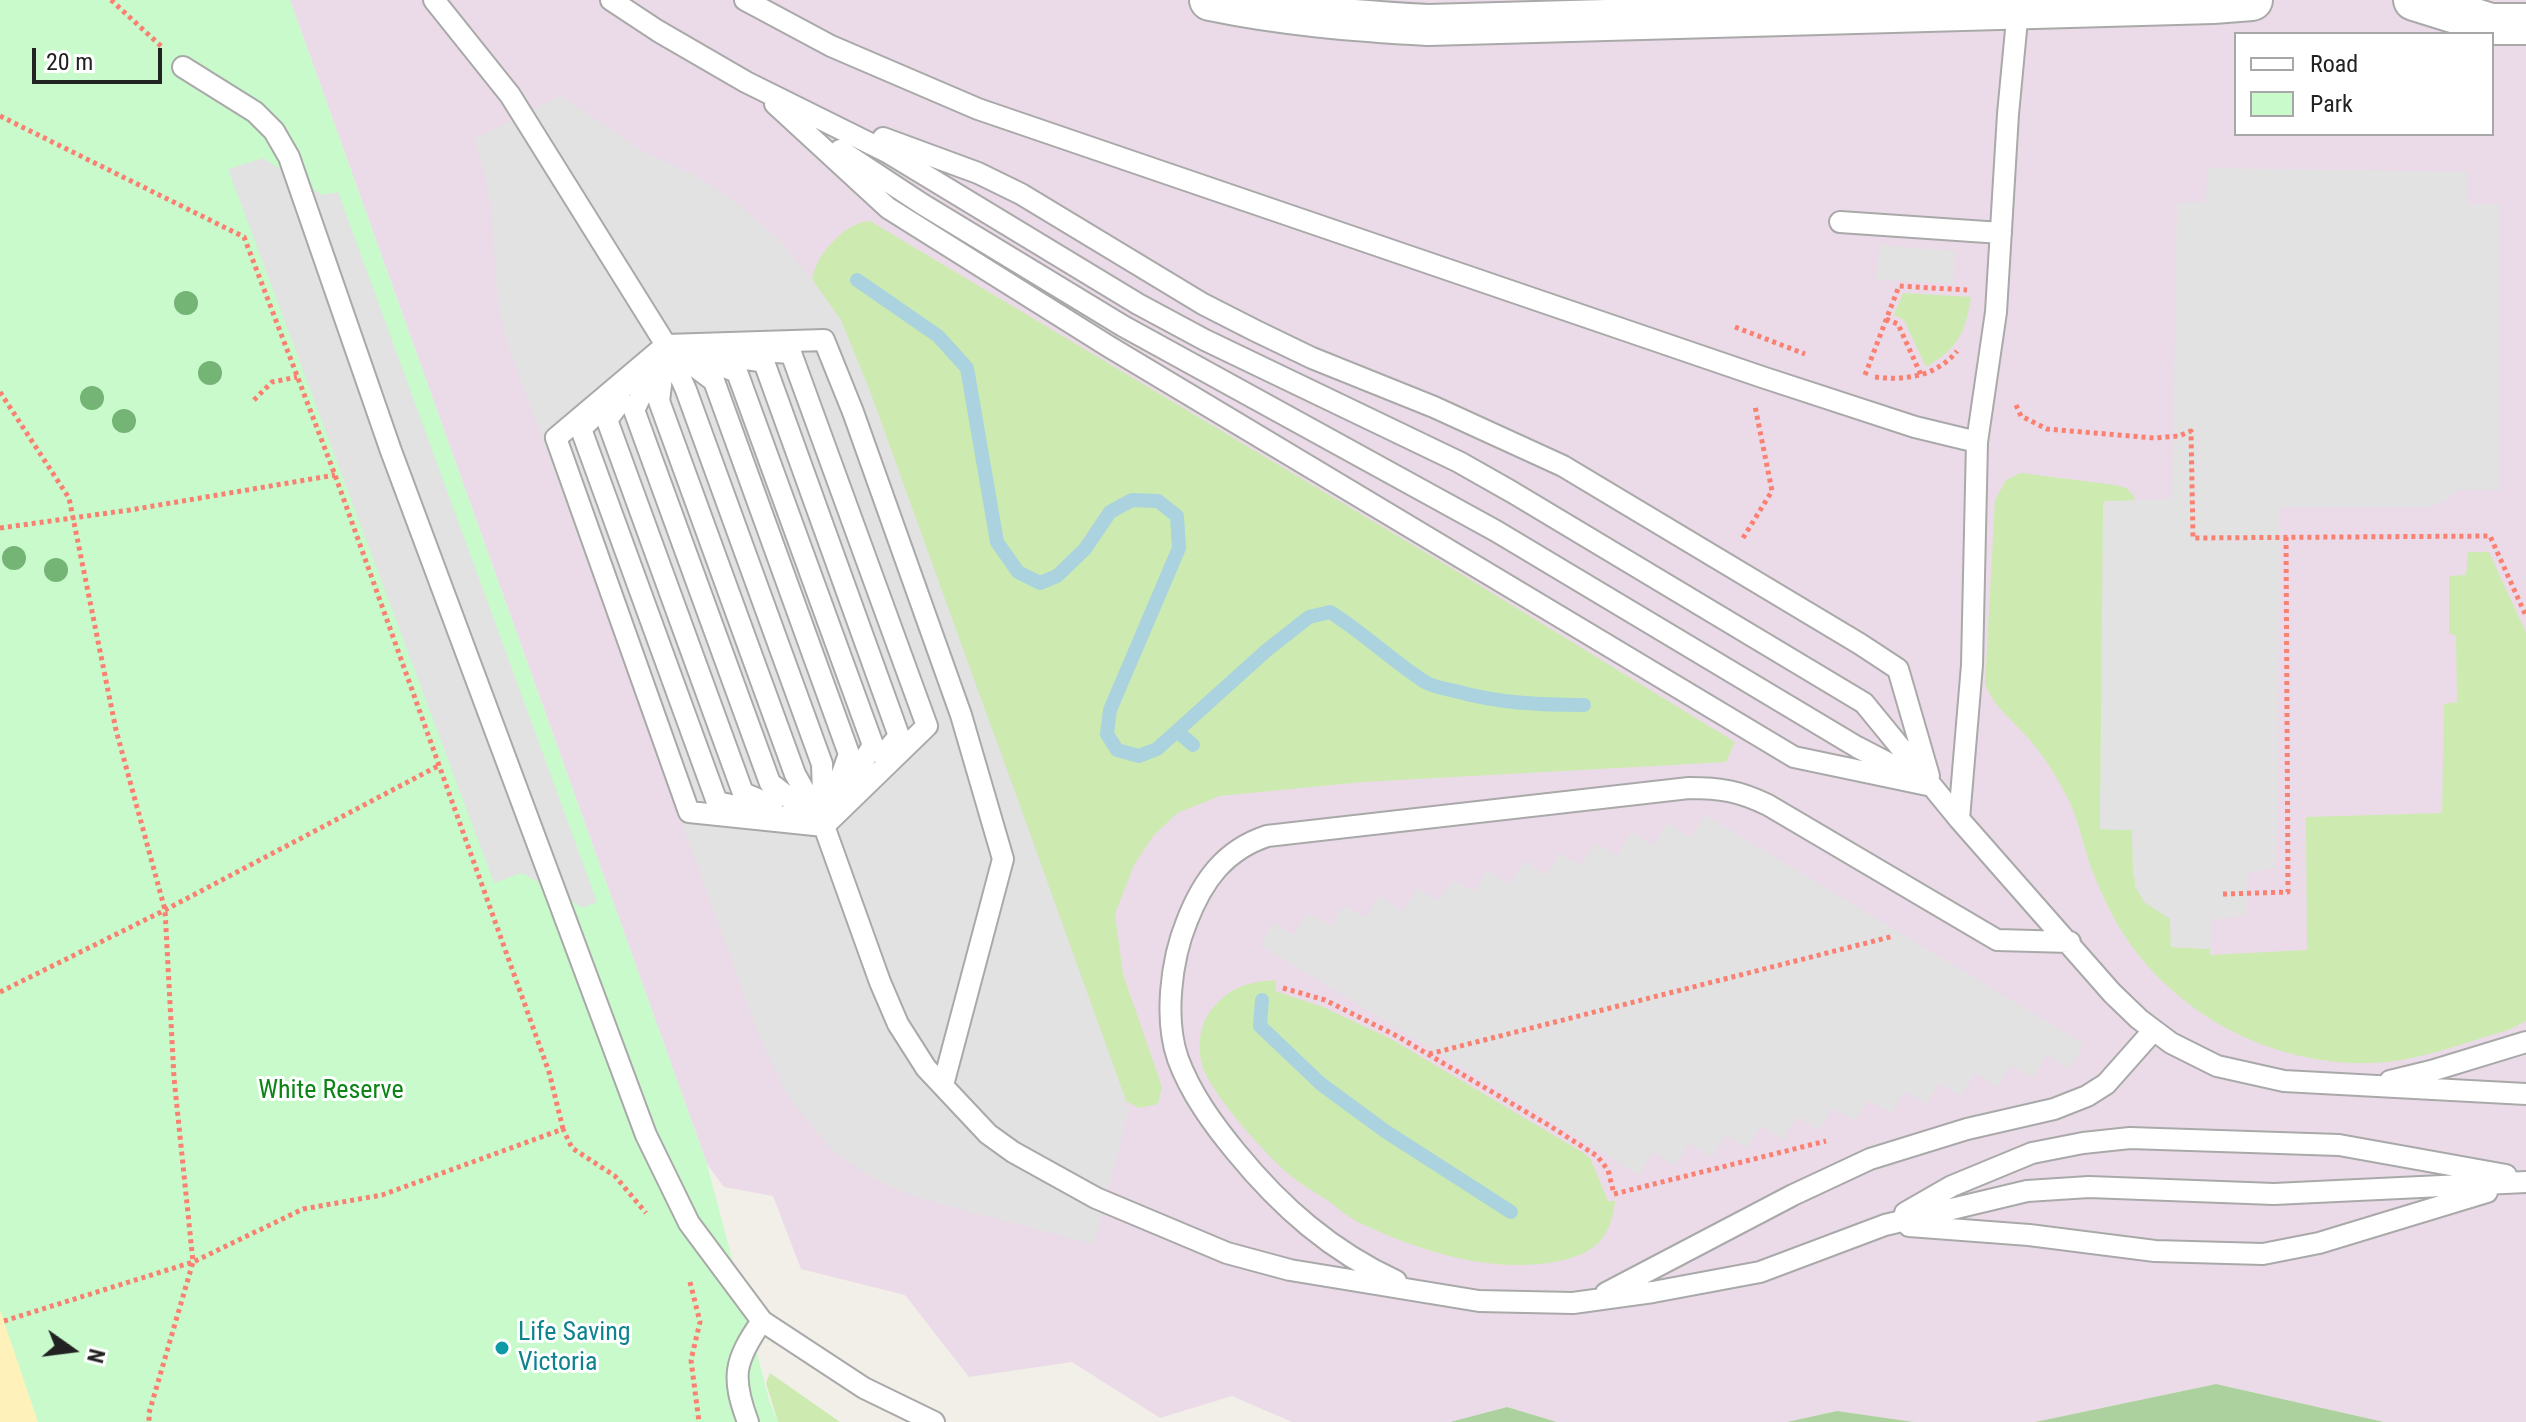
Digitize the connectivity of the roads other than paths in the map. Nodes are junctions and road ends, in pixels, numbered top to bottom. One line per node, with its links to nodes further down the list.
1 (434, 0): 13 (lane)
2 (611, 0): 10 (lane)
3 (745, 0): 14 (lane)
4 (1210, 0): 7 (street)
5 (2252, 0): 7 (street)
6 (2414, 0): 8 (street)
7 (2018, 9): 12 (lane)
8 (2526, 24)
9 (183, 67): 28 (lane)
10 (746, 82): 15 (lane); 15 (lane); 15 (lane); 15 (lane)
11 (1840, 222): 12 (lane)
12 (2001, 233): 14 (lane)
13 (666, 345): 17 (lane); 17 (lane); 17 (lane); 17 (lane); 17 (lane); 17 (lane); 17 (lane); 21 (lane)
14 (1977, 442): 16 (lane)
15 (1932, 786): 16 (lane)
16 (1959, 819): 18 (lane)
17 (824, 826): 21 (lane)
18 (2070, 942): 19 (lane); 26 (lane)
19 (2153, 1031): 22 (lane); 27 (lane)
20 (2526, 1042): 22 (lane)
21 (943, 1085): 26 (lane)
22 (2363, 1087): 23 (lane)
23 (2526, 1094)
24 (2524, 1181): 25 (lane); 25 (lane); 25 (lane)
25 (1885, 1225): 27 (lane)
26 (1426, 1293): 27 (lane)
27 (1594, 1300)
28 (762, 1321): 29 (lane); 30 (lane)
29 (748, 1422)
30 (934, 1422)

